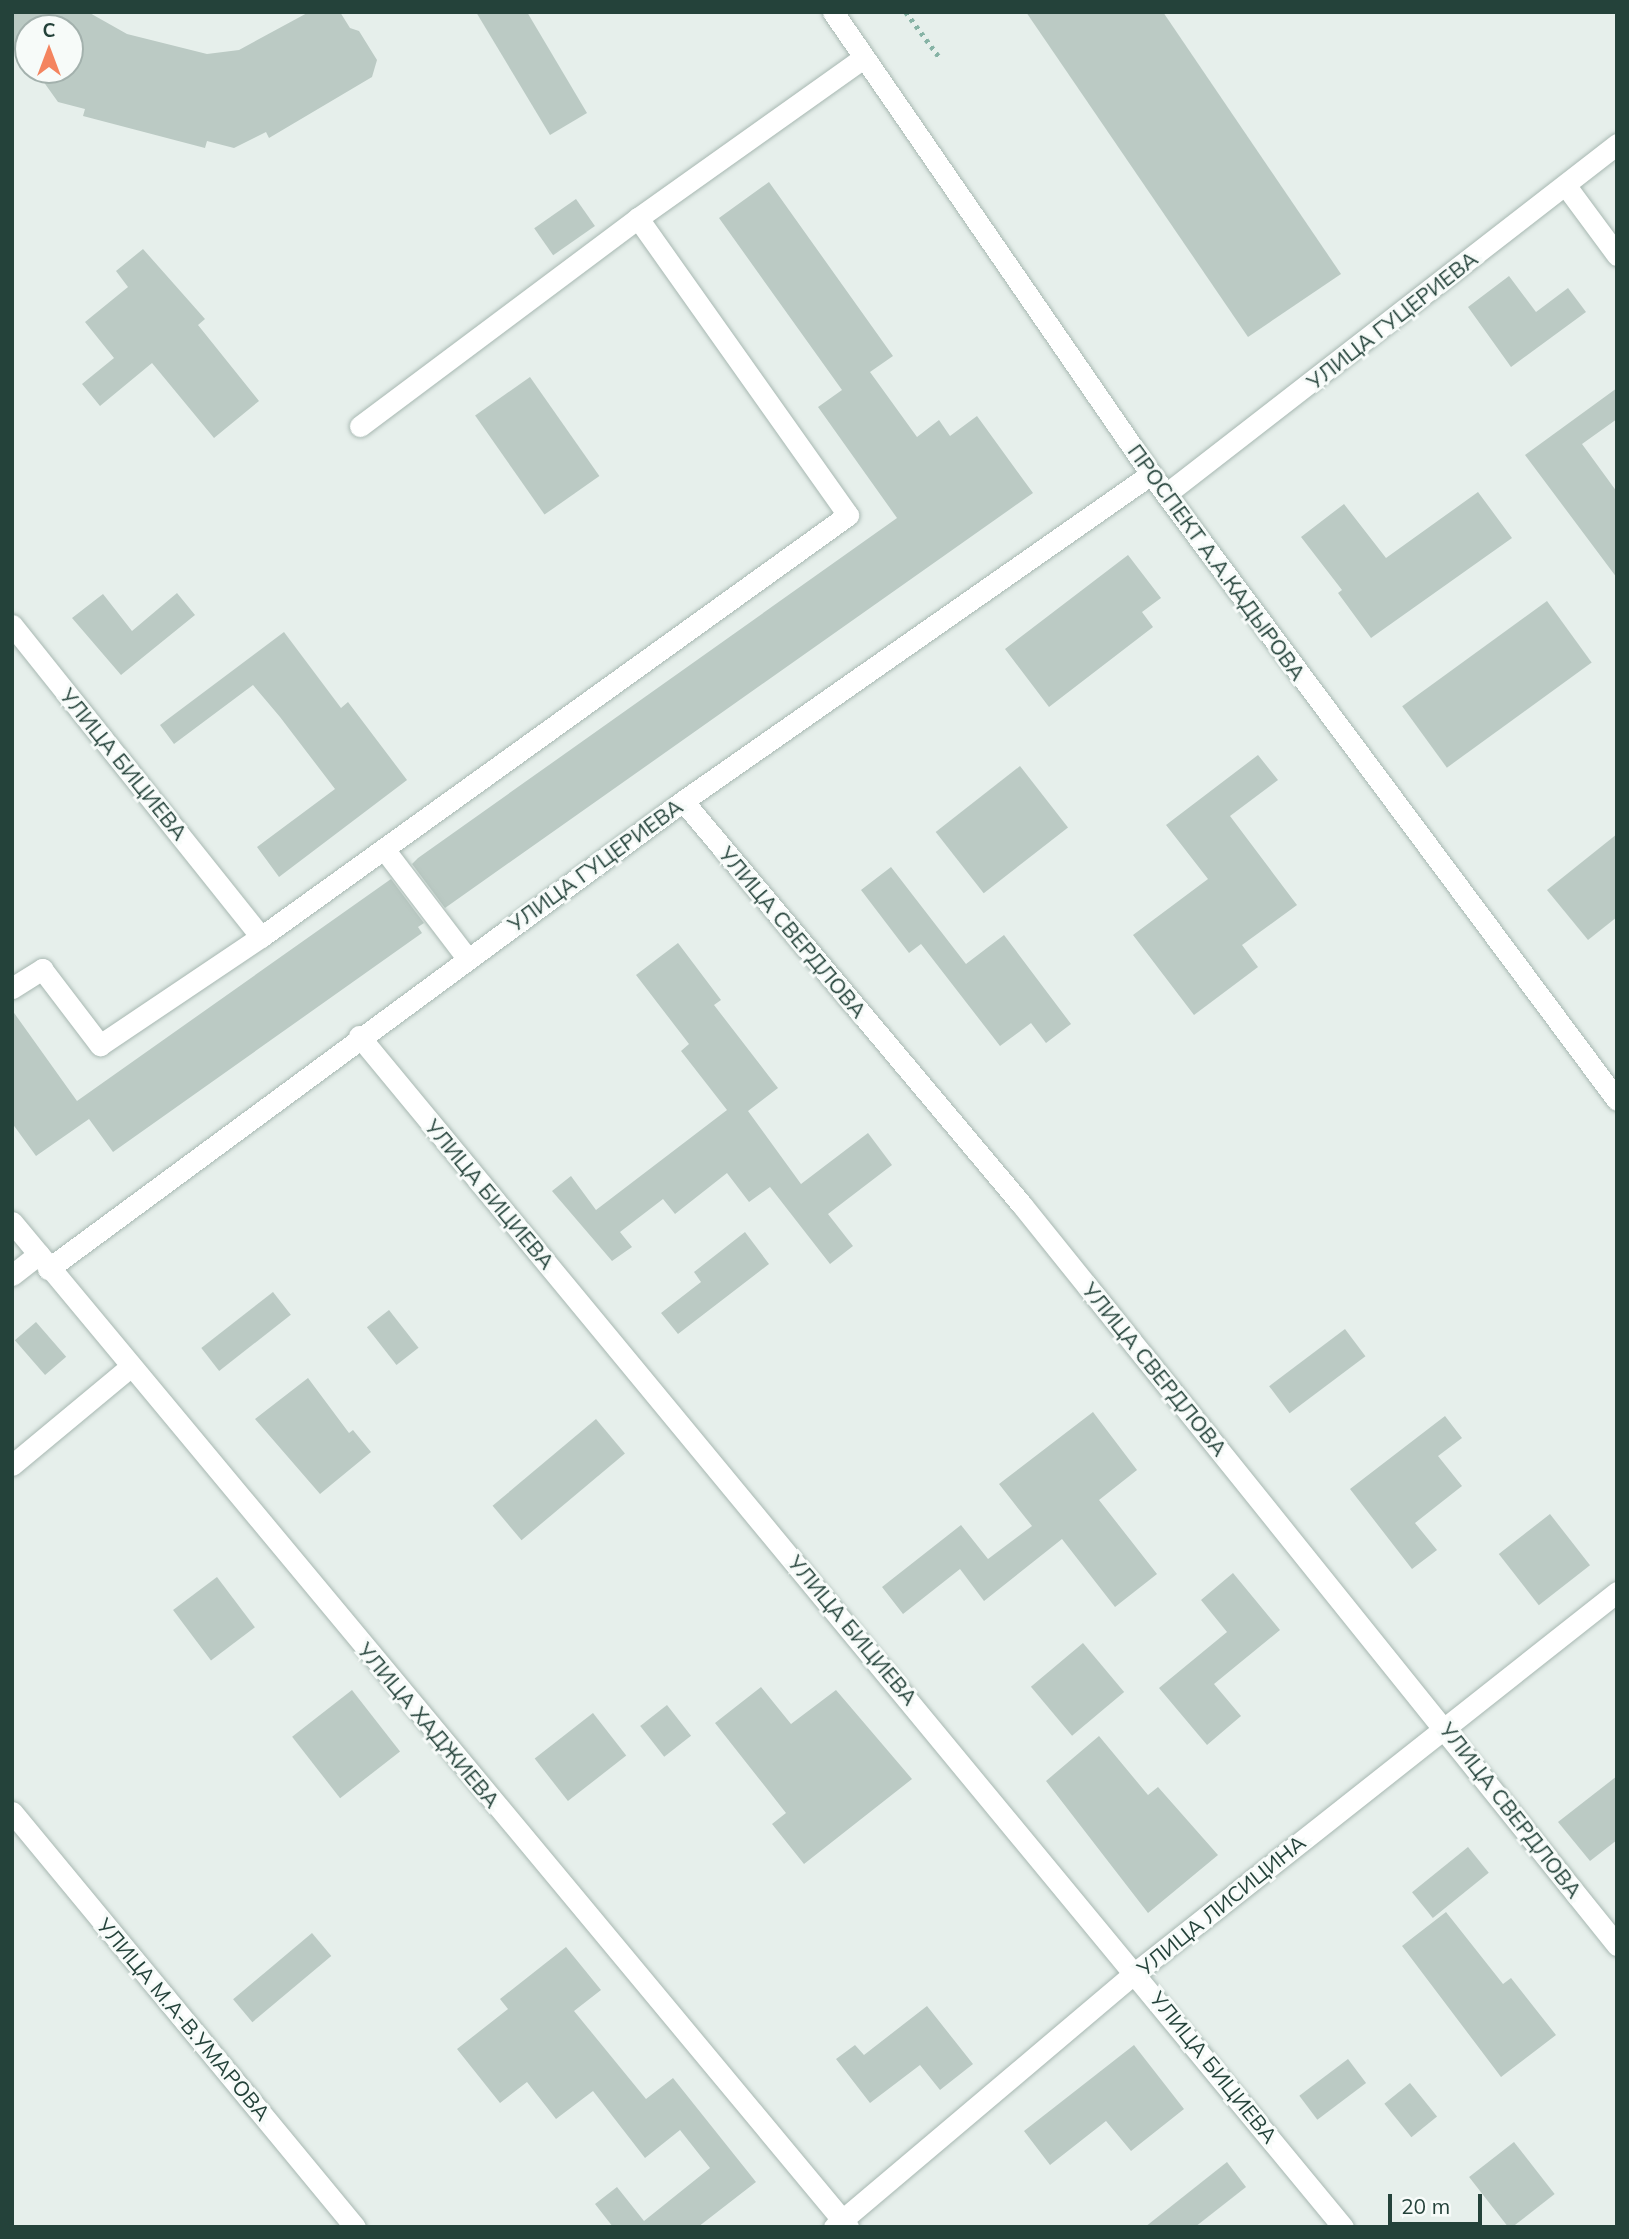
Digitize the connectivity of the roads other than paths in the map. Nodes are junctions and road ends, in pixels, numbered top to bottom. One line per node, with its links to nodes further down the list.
1 (832, 12): 2 (street, ПРОСПЕКТ А.А.КАДЫРОВА)
2 (863, 58): 5 (street); 8 (street, ПРОСПЕКТ А.А.КАДЫРОВА)
3 (1617, 144): 4 (street, УЛИЦА ГУЦЕРИЕВА)
4 (1566, 186): 6 (street); 9 (street, УЛИЦА ГУЦЕРИЕВА)
5 (638, 218): 7 (street); 12 (street)
6 (1617, 256)
7 (360, 426)
8 (1151, 474): 9 (street, ПРОСПЕКТ А.А.КАДЫРОВА); 11 (street, УЛИЦА ГУЦЕРИЕВА)
9 (1166, 494): 17 (street, ПРОСПЕКТ А.А.КАДЫРОВА)
10 (12, 625): 13 (street, УЛИЦА БИЦИЕВА)
11 (683, 801): 14 (street, УЛИЦА ГУЦЕРИЕВА); 24 (street, УЛИЦА СВЕРДЛОВА)
12 (384, 849): 13 (street); 14 (street)
13 (261, 937): 15 (street)
14 (467, 958): 16 (street, УЛИЦА ГУЦЕРИЕВА)
15 (12, 988)
16 (359, 1036): 19 (street, УЛИЦА ГУЦЕРИЕВА); 27 (street, УЛИЦА БИЦИЕВА)
17 (1617, 1100)
18 (12, 1222): 19 (street, УЛИЦА ХАДЖИЕВА)
19 (43, 1261): 20 (street, УЛИЦА ГУЦЕРИЕВА); 21 (street, УЛИЦА ХАДЖИЕВА)
20 (12, 1275)
21 (130, 1367): 22 (street); 28 (street, УЛИЦА ХАДЖИЕВА)
22 (12, 1465)
23 (1617, 1592): 24 (street, УЛИЦА ЛИСИЦИНА)
24 (1445, 1727): 26 (street, УЛИЦА СВЕРДЛОВА); 27 (street, УЛИЦА ЛИСИЦИНА)
25 (12, 1812): 29 (street, УЛИЦА М.А-В.УМАРОВА)
26 (1617, 1945)
27 (1136, 1972): 28 (street, УЛИЦА ЛИСИЦИНА); 30 (street, УЛИЦА БИЦИЕВА)
28 (841, 2225)
29 (355, 2227)
30 (1343, 2227)

